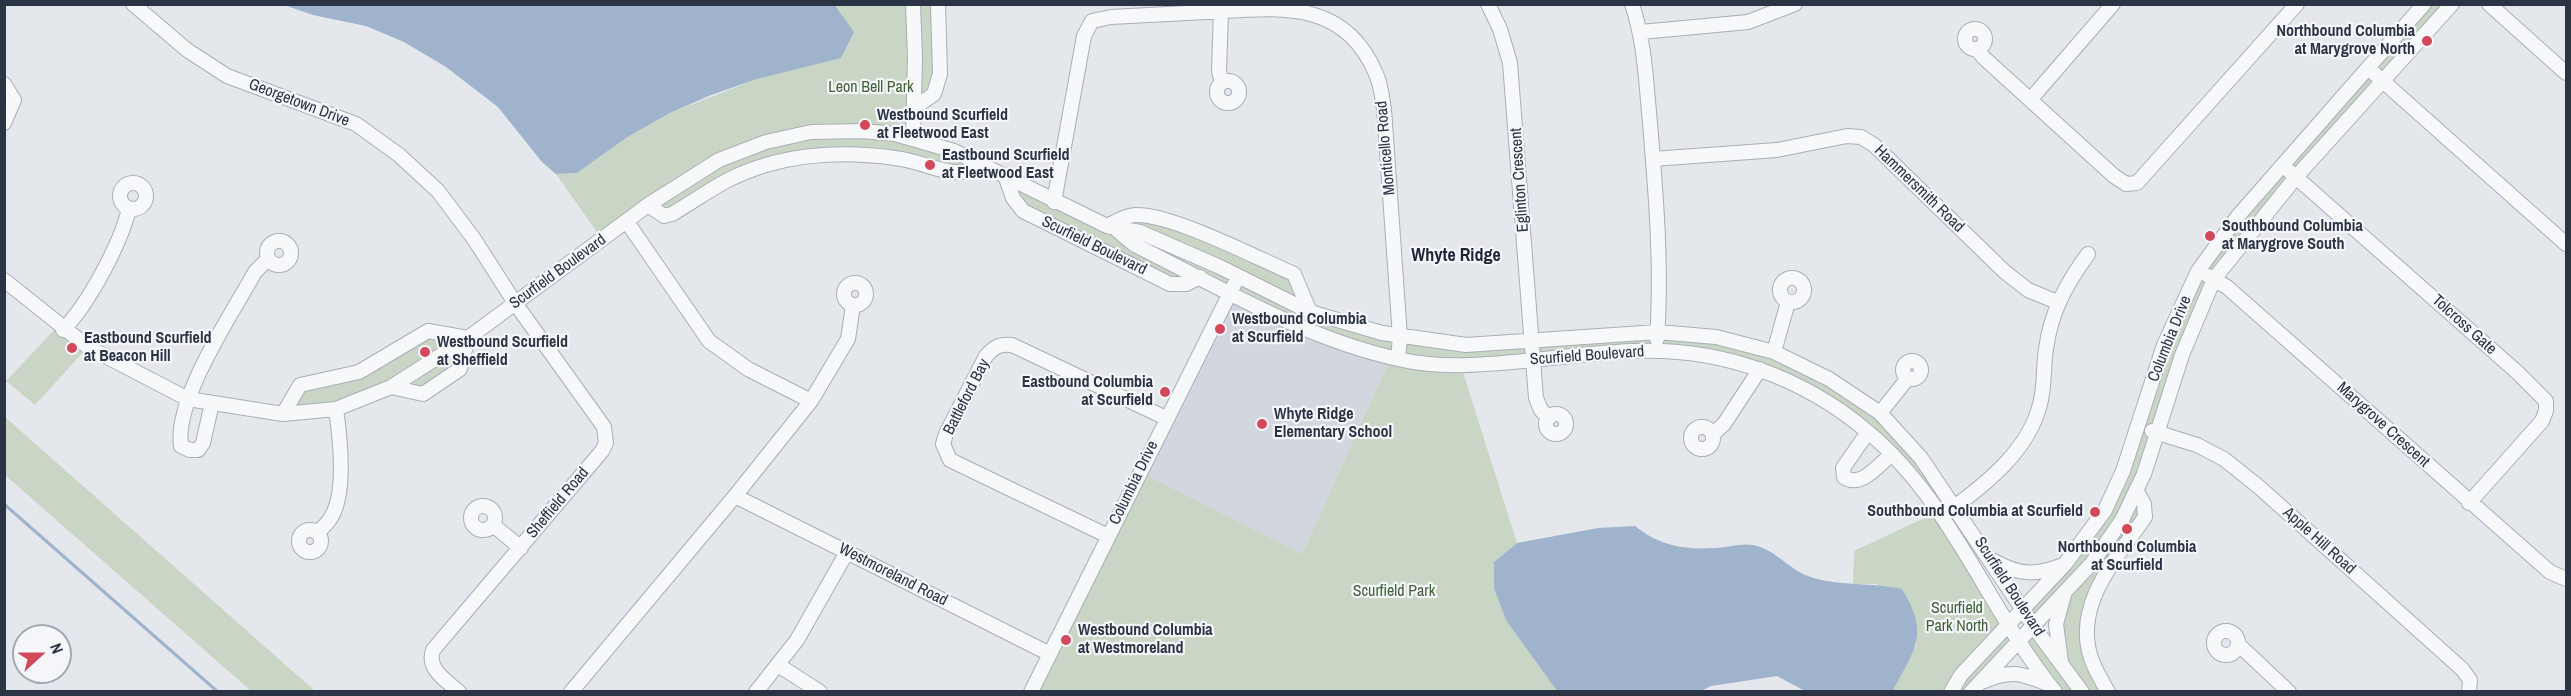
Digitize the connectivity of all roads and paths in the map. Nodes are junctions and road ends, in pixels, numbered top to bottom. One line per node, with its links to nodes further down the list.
1 (133, 4): 45 (street, Georgetown Drive)
2 (913, 4): 21 (street)
3 (938, 4): 21 (street)
4 (1488, 4): 52 (street, Eglinton Crescent)
5 (1632, 4): 13 (street)
6 (1795, 4): 13 (street)
7 (2114, 4): 20 (street)
8 (2297, 4): 20 (street)
9 (2424, 4): 15 (street, Columbia Drive)
10 (2452, 4): 17 (street, Columbia Drive)
11 (2489, 4): 16 (street)
12 (1221, 11): 18 (street); 29 (street, Monticello Road); 51 (street, Monticello Road)
13 (1641, 32): 24 (street)
14 (1977, 49): 20 (street)
15 (2368, 68): 17 (street); 25 (street, Columbia Drive)
16 (2566, 73)
17 (2384, 82): 27 (street, Columbia Drive); 34 (street)
18 (1222, 83)
19 (4, 84): 22 (street)
20 (2030, 100)
21 (914, 108): 23 (street)
22 (4, 123)
23 (913, 138): 26 (street, Scurfield Boulevard); 30 (street, Scurfield Boulevard)
24 (1653, 159): 44 (street, Hammersmith Road); 49 (street)
25 (2283, 165): 27 (street, Tolcross Gate); 37 (street, Columbia Drive)
26 (984, 167): 28 (street, Scurfield Boulevard); 30 (street)
27 (2296, 177): 40 (street, Columbia Drive); 75 (street, Tolcross Gate)
28 (1006, 178): 29 (street, Scurfield Boulevard); 39 (street, Scurfield Boulevard)
29 (1054, 202): 33 (street, Scurfield Boulevard)
30 (648, 206): 32 (street, Scurfield Boulevard)
31 (129, 209): 48 (street)
32 (627, 222): 45 (street, Scurfield Boulevard); 61 (street)
33 (1112, 228): 38 (street, Scurfield Boulevard); 39 (street, Scurfield Boulevard); 47 (street, Scurfield Boulevard)
34 (2566, 244)
35 (2088, 254): 44 (street)
36 (268, 259): 60 (street)
37 (2198, 271): 40 (street, Marygrove Crescent); 68 (street, Columbia Drive)
38 (1238, 276): 42 (street, Columbia Drive); 47 (street, Scurfield Boulevard)
39 (1200, 277): 42 (street, Scurfield Boulevard)
40 (2214, 279): 70 (street, Columbia Drive); 75 (street, Marygrove Crescent)
41 (4, 280): 48 (street, Scurfield Boulevard)
42 (1230, 293): 55 (street, Scurfield Boulevard); 66 (street, Columbia Drive)
43 (1788, 302): 54 (street)
44 (2057, 302): 76 (street)
45 (515, 303): 50 (street, Scurfield Boulevard); 81 (street, Sheffield Road)
46 (853, 304): 61 (street)
47 (1310, 312): 51 (street, Scurfield Boulevard)
48 (63, 330): 60 (street, Scurfield Boulevard)
49 (1658, 332): 52 (street, Scurfield Boulevard); 53 (street); 54 (street, Scurfield Boulevard)
50 (468, 338): 59 (street, Scurfield Boulevard); 59 (street); 65 (street)
51 (1400, 338): 52 (street, Scurfield Boulevard); 55 (street, Monticello Road)
52 (1531, 340): 56 (street, Eglinton Crescent)
53 (1656, 352): 56 (street, Scurfield Boulevard); 57 (street, Scurfield Boulevard)
54 (1774, 352): 64 (street, Scurfield Boulevard)
55 (1398, 359): 56 (street, Scurfield Boulevard)
56 (1533, 360): 67 (street, Eglinton Crescent)
57 (1760, 369): 69 (street, Scurfield Boulevard); 71 (street)
58 (1908, 378): 64 (street)
59 (391, 387): 63 (street, Scurfield Boulevard)
60 (188, 399): 62 (street, Scurfield Boulevard); 62 (street)
61 (811, 401): 74 (street)
62 (212, 403): 65 (street, Scurfield Boulevard)
63 (336, 409): 65 (street, Scurfield Boulevard); 79 (street)
64 (1881, 413): 76 (street, Scurfield Boulevard)
65 (283, 414)
66 (1166, 418): 80 (street, Columbia Drive); 80 (street, Battleford Bay)
67 (1549, 418)
68 (2139, 426): 70 (street, Apple Hill Road); 84 (street, Columbia Drive)
69 (1868, 432): 72 (street, Scurfield Boulevard); 72 (street)
70 (2158, 433): 73 (street, Columbia Drive); 106 (street, Apple Hill Road)
71 (1713, 434)
72 (1892, 454): 77 (street, Scurfield Boulevard)
73 (2136, 490): 86 (street, Columbia Drive); 105 (street)
74 (735, 496): 82 (street, Westmoreland Road); 99 (street)
75 (2469, 502): 85 (street, Marygrove Crescent)
76 (1955, 506): 77 (street); 83 (street, Scurfield Boulevard)
77 (1941, 516): 88 (street, Scurfield Boulevard)
78 (493, 525): 81 (street)
79 (317, 533)
80 (1108, 536): 92 (street, Columbia Drive)
81 (521, 548): 98 (street, Sheffield Road)
82 (847, 552): 92 (street, Westmoreland Road); 93 (street)
83 (1990, 559): 84 (street); 87 (street, Scurfield Boulevard)
84 (2065, 564): 87 (street, Columbia Drive)
85 (2566, 579)
86 (2067, 588): 89 (street, Columbia Drive); 94 (street)
87 (2024, 610): 88 (street, Columbia Drive); 89 (street, Scurfield Boulevard)
88 (2010, 624): 90 (street, Scurfield Boulevard); 103 (street, Columbia Drive)
89 (2034, 625): 90 (street, Columbia Drive); 94 (street, Scurfield Boulevard)
90 (2019, 640): 95 (street, Scurfield Boulevard); 96 (street, Columbia Drive)
91 (2238, 644): 97 (street)
92 (1050, 654): 102 (street, Columbia Drive)
93 (778, 665): 100 (street); 101 (street)
94 (2062, 666): 104 (street, Scurfield Boulevard)
95 (2051, 688): 96 (street)
96 (1973, 689)
97 (2287, 691)
98 (459, 692)
99 (571, 692)
100 (756, 692)
101 (820, 692)
102 (1031, 692)
103 (1951, 692)
104 (2082, 692)
105 (2108, 692)
106 (2469, 692)

